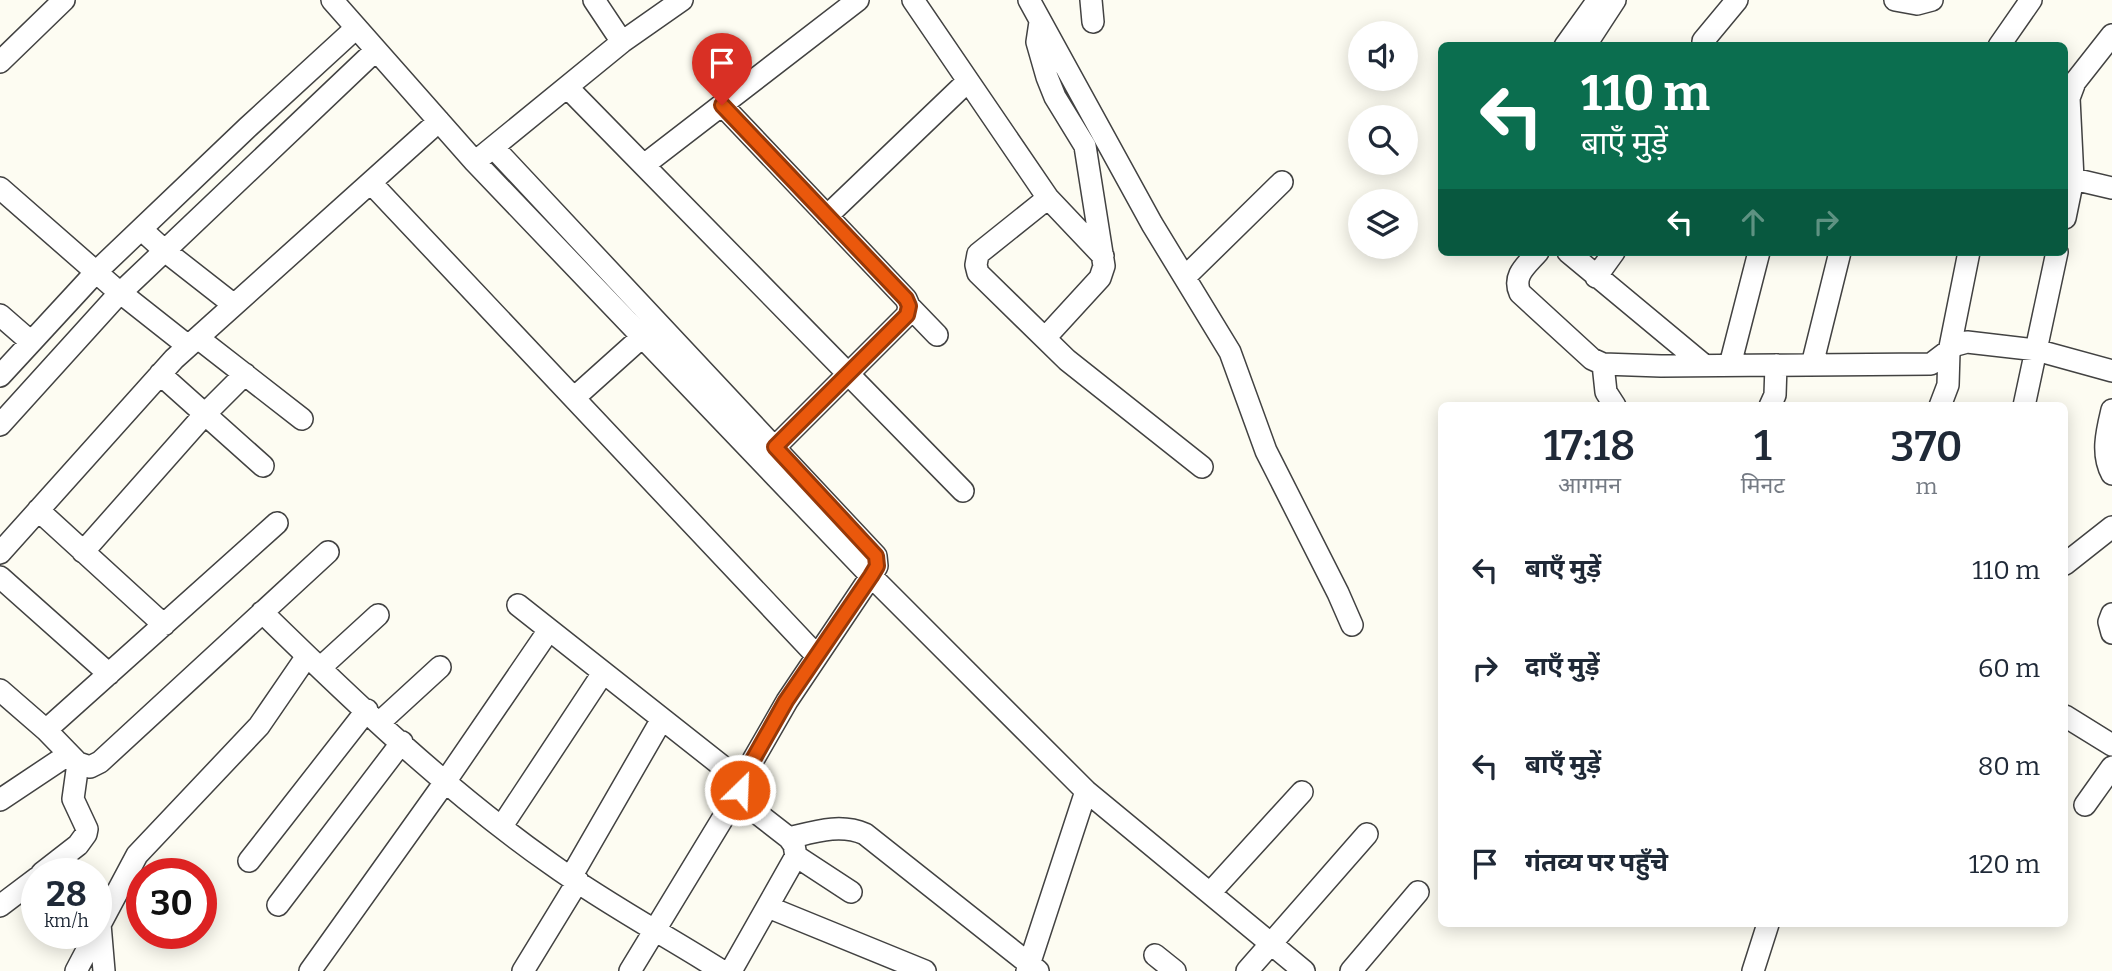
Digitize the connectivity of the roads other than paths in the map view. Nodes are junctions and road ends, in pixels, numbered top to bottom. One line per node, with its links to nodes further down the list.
1 (64, 0): 26 (street)
2 (594, 0): 21 (street)
3 (682, 0): 21 (street)
4 (858, 0): 29 (street)
5 (913, 0): 27 (street)
6 (1029, 0): 16 (street)
7 (1091, 0): 8 (street); 17 (street)
8 (1100, 0)
9 (1598, 0): 22 (street)
10 (1615, 0): 23 (street)
11 (1737, 0): 20 (street)
12 (1895, 0): 13 (street)
13 (1932, 0)
14 (2031, 0): 24 (street)
15 (333, 1): 18 (street)
16 (1040, 20): 49 (street); 52 (street)
17 (1093, 22)
18 (356, 28): 25 (street); 41 (street)
19 (2112, 35): 34 (street)
20 (1703, 41)
21 (622, 42): 28 (street)
22 (1573, 42)
23 (1574, 42)
24 (2001, 42)
25 (376, 50): 30 (street); 41 (street)
26 (0, 62)
27 (968, 81): 39 (street); 40 (street)
28 (567, 87): 31 (street); 33 (street)
29 (722, 105): 33 (street); 40 (street)
30 (439, 121): 32 (street); 36 (street)
31 (494, 148): 32 (street); 51 (street)
32 (475, 162): 54 (street)
33 (644, 165): 73 (street)
34 (2069, 178): 38 (street)
35 (1282, 182): 52 (street)
36 (371, 183): 55 (street); 75 (street)
37 (0, 188): 53 (street)
38 (2112, 188)
39 (1048, 198): 49 (street); 60 (street)
40 (827, 216): 56 (street)
41 (152, 239): 53 (street); 53 (street); 55 (street)
42 (1535, 256): 65 (street)
43 (1572, 256): 50 (street)
44 (1611, 256): 50 (street)
45 (1758, 256): 67 (street)
46 (1839, 256): 69 (street)
47 (1968, 256): 64 (street)
48 (2056, 256): 63 (street)
49 (1104, 257): 60 (street)
50 (1596, 276): 66 (street)
51 (615, 277): 54 (street); 84 (street)
52 (1185, 277): 103 (street)
53 (108, 282): 61 (street); 62 (street); 83 (street)
54 (598, 290): 59 (street)
55 (234, 305): 62 (street)
56 (909, 306): 58 (street); 73 (street)
57 (0, 315): 61 (street)
58 (937, 335)
59 (642, 337): 75 (street); 96 (street)
60 (1045, 338): 86 (street)
61 (31, 342): 74 (street)
62 (193, 342): 71 (street); 72 (street)
63 (2036, 350): 64 (street); 70 (street); 79 (street)
64 (1949, 352): 69 (street); 78 (street)
65 (1603, 364): 66 (street); 76 (street)
66 (1704, 365): 67 (street)
67 (1730, 365): 68 (street)
68 (1776, 365): 69 (street); 77 (street)
69 (1812, 365)
70 (2112, 371)
71 (160, 374): 81 (street); 89 (street)
72 (245, 374): 81 (street); 82 (street)
73 (849, 374): 84 (street); 88 (street)
74 (0, 376)
75 (574, 398): 106 (street)
76 (1612, 402)
77 (1771, 402)
78 (1942, 402)
79 (2025, 402)
80 (2112, 410): 87 (street)
81 (205, 414): 85 (street); 92 (street)
82 (302, 419)
83 (0, 425)
84 (775, 447): 96 (street)
85 (263, 466)
86 (1202, 467)
87 (2112, 474)
88 (963, 491)
89 (38, 510): 92 (street); 94 (street)
90 (277, 523): 102 (street)
91 (2112, 527): 95 (street)
92 (83, 552): 102 (street)
93 (328, 552): 99 (street)
94 (0, 553)
95 (2068, 562)
96 (871, 576): 106 (street); 122 (street)
97 (0, 577): 110 (street)
98 (518, 605): 104 (street)
99 (262, 612): 107 (street); 118 (street)
100 (2112, 614): 105 (street)
101 (378, 615): 107 (street)
102 (164, 625): 110 (street)
103 (1352, 625)
104 (550, 630): 109 (street); 120 (street)
105 (2112, 633)
106 (817, 656): 121 (street)
107 (314, 662): 112 (street); 136 (street)
108 (440, 667): 112 (street)
109 (603, 673): 114 (street); 126 (street)
110 (109, 674): 115 (street)
111 (3, 699): 115 (street)
112 (373, 716): 116 (street); 130 (street)
113 (2068, 718): 117 (street)
114 (662, 719): 121 (street); 131 (street)
115 (46, 730): 118 (street)
116 (402, 742): 120 (street); 137 (street)
117 (2112, 745)
118 (74, 759): 124 (street); 129 (street)
119 (2112, 767): 125 (street)
120 (445, 782): 126 (street); 149 (street)
121 (741, 785): 128 (street); 141 (street)
122 (1086, 791): 135 (street); 146 (street)
123 (1302, 792): 135 (street)
124 (0, 800)
125 (2085, 804)
126 (502, 826): 131 (street)
127 (1367, 834): 142 (street)
128 (793, 847): 133 (street); 139 (street); 146 (street)
129 (62, 858)
130 (249, 861)
131 (574, 879): 141 (street); 150 (street)
132 (21, 890): 138 (street)
133 (851, 892)
134 (1418, 892): 158 (street)
135 (1210, 893): 142 (street)
136 (112, 902)
137 (278, 905)
138 (0, 906)
139 (768, 907): 153 (street); 154 (street)
140 (1767, 927): 159 (street)
141 (656, 929): 151 (street); 152 (street)
142 (1271, 943): 156 (street); 157 (street)
143 (87, 949): 147 (street)
144 (100, 949): 148 (street)
145 (1156, 956): 155 (street)
146 (1032, 968)
147 (76, 971)
148 (104, 971)
149 (310, 971)
150 (523, 971)
151 (630, 971)
152 (722, 971)
153 (731, 971)
154 (925, 971)
155 (1175, 971)
156 (1247, 971)
157 (1304, 971)
158 (1351, 971)
159 (1753, 971)

